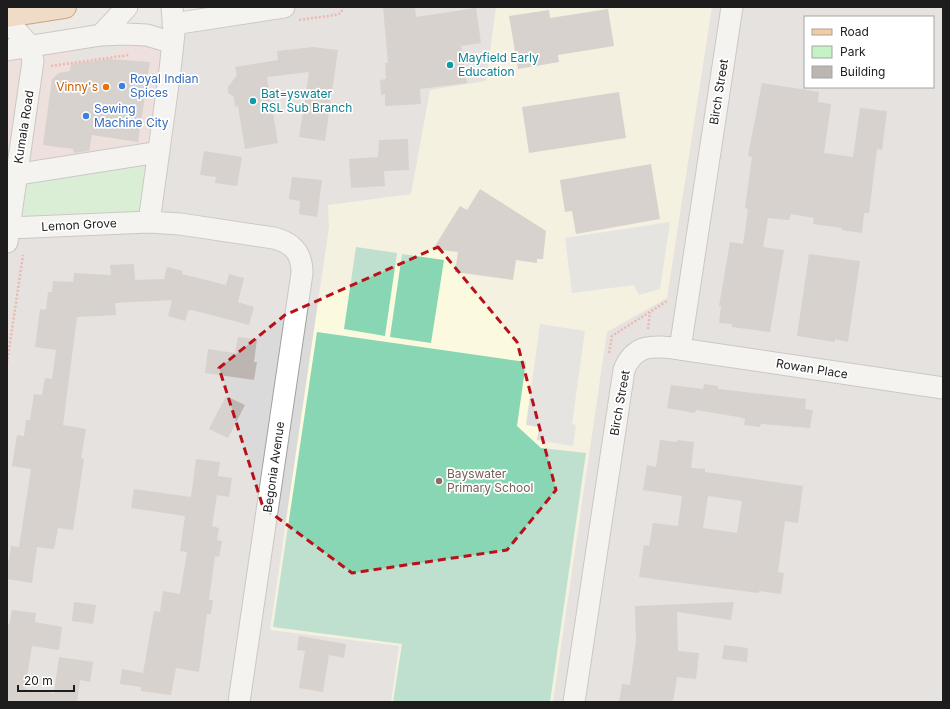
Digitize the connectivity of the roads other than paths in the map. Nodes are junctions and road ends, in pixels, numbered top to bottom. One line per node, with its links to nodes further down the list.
1 (65, 7): 5 (main road)
2 (127, 7): 8 (street)
3 (284, 7): 7 (street)
4 (732, 7): 16 (street, Birch Street)
5 (7, 16)
6 (7, 20): 9 (street)
7 (173, 31): 8 (street); 11 (street)
8 (101, 35): 9 (street)
9 (30, 46): 10 (street); 12 (street, Kumala Road)
10 (7, 50)
11 (158, 152): 12 (street); 13 (street)
12 (12, 175): 14 (street, Kumala Road)
13 (149, 222): 14 (street, Lemon Grove); 15 (street, Lemon Grove)
14 (13, 240)
15 (283, 240): 18 (street, Begonia Avenue)
16 (680, 349): 17 (street, Rowan Place); 19 (street, Birch Street)
17 (943, 388)
18 (239, 702)
19 (574, 702)

